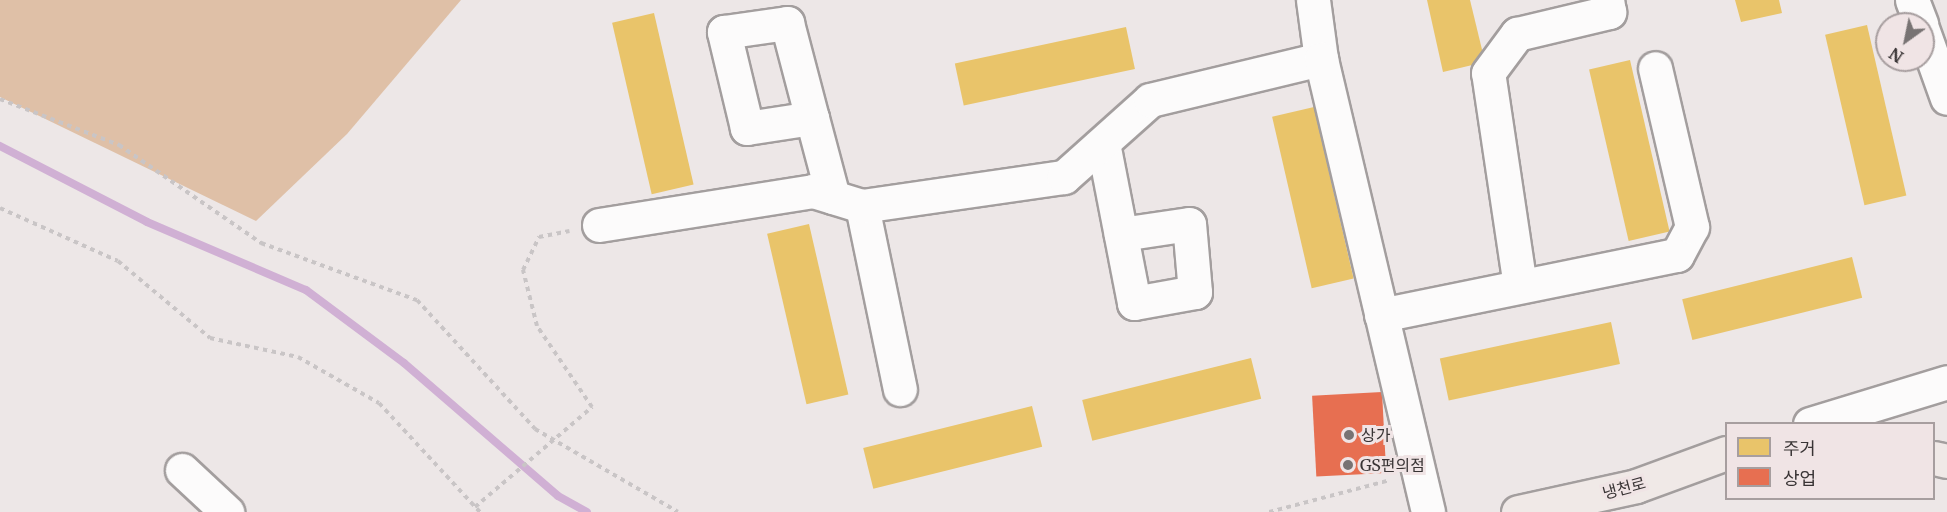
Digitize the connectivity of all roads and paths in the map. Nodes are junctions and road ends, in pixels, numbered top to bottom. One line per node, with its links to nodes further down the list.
1 (1313, 0): 3 (street)
2 (1607, 0): 14 (street)
3 (1321, 58): 9 (street); 15 (street)
4 (1935, 64): 6 (street)
5 (1655, 68): 14 (street)
6 (1947, 98)
7 (0, 99): 19 (path)
8 (813, 118): 10 (street)
9 (1103, 143): 10 (street); 13 (street)
10 (848, 201): 12 (street); 17 (street)
11 (0, 208): 23 (path)
12 (599, 225): 19 (path)
13 (1121, 234)
14 (1520, 286): 15 (street)
15 (1381, 315): 22 (street)
16 (1947, 382): 18 (street)
17 (900, 389)
18 (1813, 422)
19 (551, 438): 23 (path); 26 (path)
20 (1725, 453): 29 (main road, 냉천로)
21 (182, 470): 24 (street)
22 (1419, 472): 27 (path); 28 (street)
23 (475, 507): 25 (path)
24 (227, 512)
25 (480, 512)
26 (678, 512)
27 (1269, 512)
28 (1428, 512)
29 (1518, 512)

